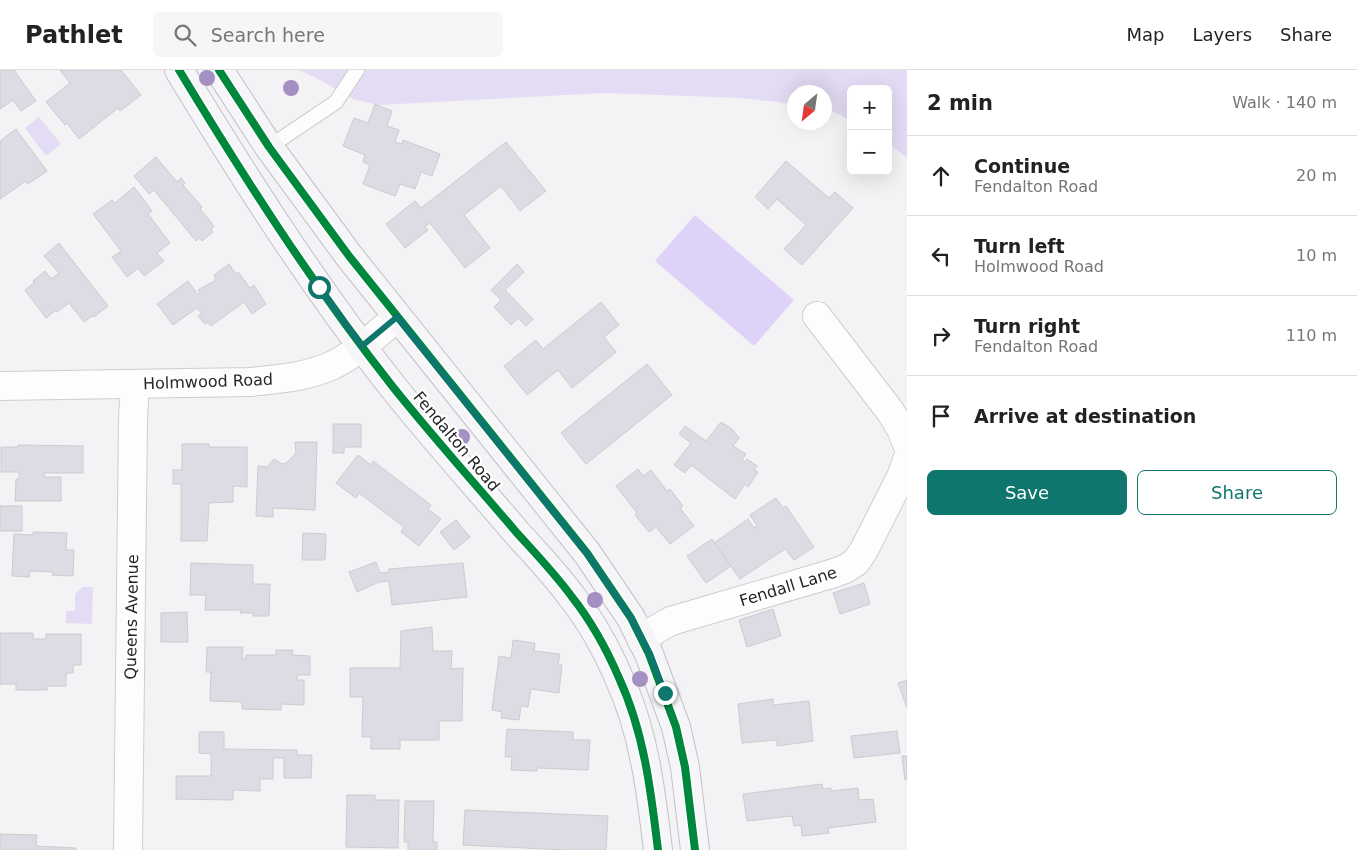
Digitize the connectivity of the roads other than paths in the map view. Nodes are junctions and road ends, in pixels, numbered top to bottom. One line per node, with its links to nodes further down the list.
1 (179, 70): 7 (main road, Fendalton Road)
2 (219, 70): 4 (main road, Fendalton Road)
3 (357, 70): 4 (lane)
4 (269, 147): 6 (main road, Fendalton Road)
5 (817, 316): 10 (street)
6 (397, 317): 7 (street, Holmwood Road); 12 (main road, Fendalton Road)
7 (362, 346): 8 (street, Holmwood Road); 14 (main road, Fendalton Road)
8 (135, 384): 9 (street, Holmwood Road); 13 (street, Queens Avenue)
9 (0, 386)
10 (907, 444)
11 (907, 460): 12 (street, Fendall Lane)
12 (642, 641): 15 (main road, Fendalton Road)
13 (128, 850)
14 (658, 850)
15 (695, 850)

